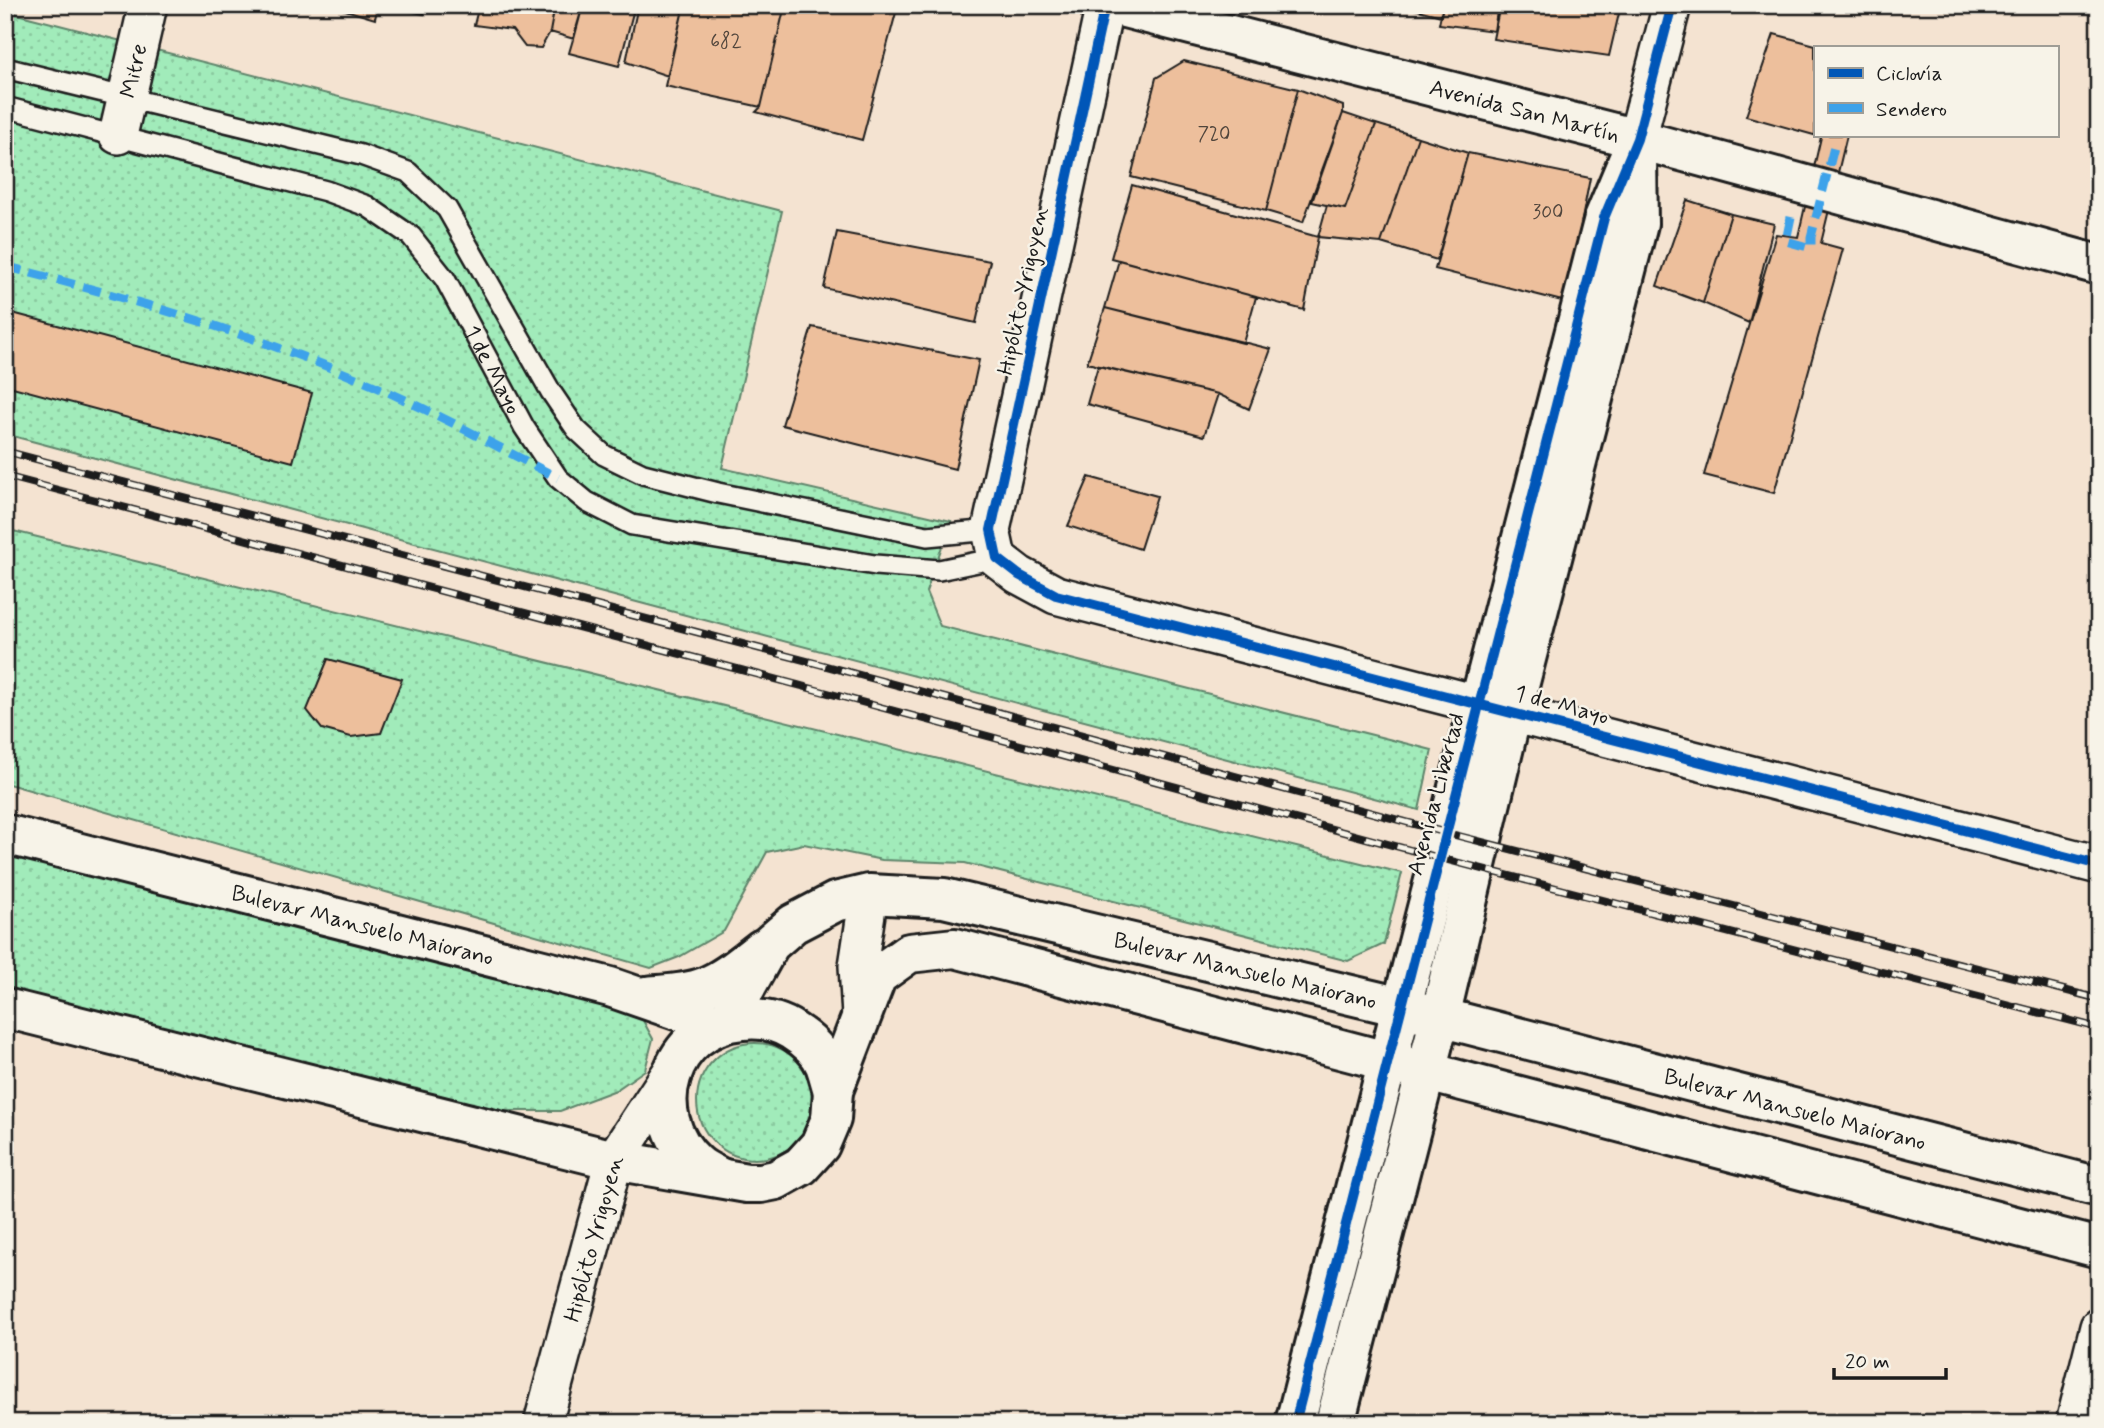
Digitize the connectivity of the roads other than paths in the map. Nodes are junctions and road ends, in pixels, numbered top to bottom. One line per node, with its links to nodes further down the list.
1 (148, 5): 6 (street, Mitre)
2 (1105, 5): 11 (street, Hipólito Yrigoyen)
3 (1113, 5): 9 (main road, Avenida San Martín)
4 (1672, 5): 9 (street)
5 (5, 68): 6 (lane, 1 de Mayo)
6 (126, 100): 8 (street, Mitre); 11 (lane, 1 de Mayo)
7 (5, 107): 8 (lane, 1 de Mayo)
8 (118, 135): 11 (lane, 1 de Mayo)
9 (1637, 139): 10 (main road, Avenida San Martín); 12 (main road, Avenida Libertad)
10 (2099, 265)
11 (1002, 554): 12 (street, 1 de Mayo)
12 (1496, 709): 14 (street, 1 de Mayo); 18 (main road, Avenida Libertad); 21 (main road, Avenida Libertad)
13 (5, 834): 17 (main road, Bulevar Mansuelo Maiorano)
14 (2099, 865)
15 (869, 894): 16 (main road, Bulevar Mansuelo Maiorano); 18 (main road, Bulevar Mansuelo Maiorano); 20 (street)
16 (769, 944): 17 (main road); 22 (main road, Bulevar Mansuelo Maiorano)
17 (640, 996): 22 (main road, Bulevar Mansuelo Maiorano)
18 (1401, 1007): 21 (main road, Bulevar Mansuelo Maiorano); 23 (main road, Avenida Libertad)
19 (5, 1008): 27 (main road, Bulevar Mansuelo Maiorano)
20 (861, 1016): 23 (main road, Bulevar Mansuelo Maiorano); 26 (main road, Bulevar Mansuelo Maiorano)
21 (1440, 1017): 25 (main road, Avenida Libertad); 29 (main road, Bulevar Mansuelo Maiorano)
22 (722, 1023): 24 (main road, Bulevar Mansuelo Maiorano); 26 (main road, Bulevar Mansuelo Maiorano)
23 (1388, 1060): 25 (main road, Bulevar Mansuelo Maiorano); 33 (main road, Avenida Libertad)
24 (673, 1070): 27 (street, Hipólito Yrigoyen); 28 (main road, Bulevar Mansuelo Maiorano)
25 (1426, 1071): 30 (main road, Bulevar Mansuelo Maiorano); 34 (main road, Avenida Libertad)
26 (833, 1091): 28 (main road, Bulevar Mansuelo Maiorano)
27 (614, 1160): 28 (main road, Bulevar Mansuelo Maiorano); 32 (street, Hipólito Yrigoyen)
28 (720, 1178)
29 (2099, 1187)
30 (2099, 1248)
31 (2099, 1326): 35 (street)
32 (542, 1423)
33 (1295, 1423)
34 (1335, 1423)
35 (2075, 1423)

